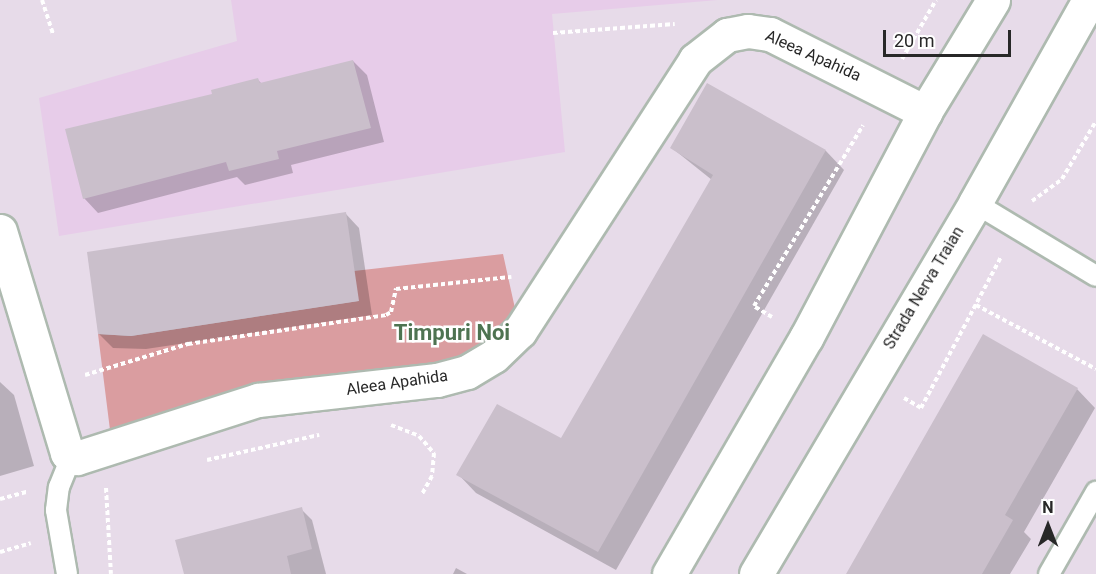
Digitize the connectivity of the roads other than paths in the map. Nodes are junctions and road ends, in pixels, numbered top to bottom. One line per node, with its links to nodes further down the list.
1 (993, 0): 3 (main road)
2 (1089, 0): 4 (main road, Strada Nerva Traian)
3 (926, 112): 7 (main road, Aleea Apahida); 10 (main road)
4 (975, 203): 6 (lane); 11 (main road, Strada Nerva Traian)
5 (0, 231): 7 (main road)
6 (1096, 276)
7 (71, 458): 9 (lane)
8 (1096, 492): 12 (lane)
9 (67, 574)
10 (669, 574)
11 (756, 574)
12 (1049, 574)

